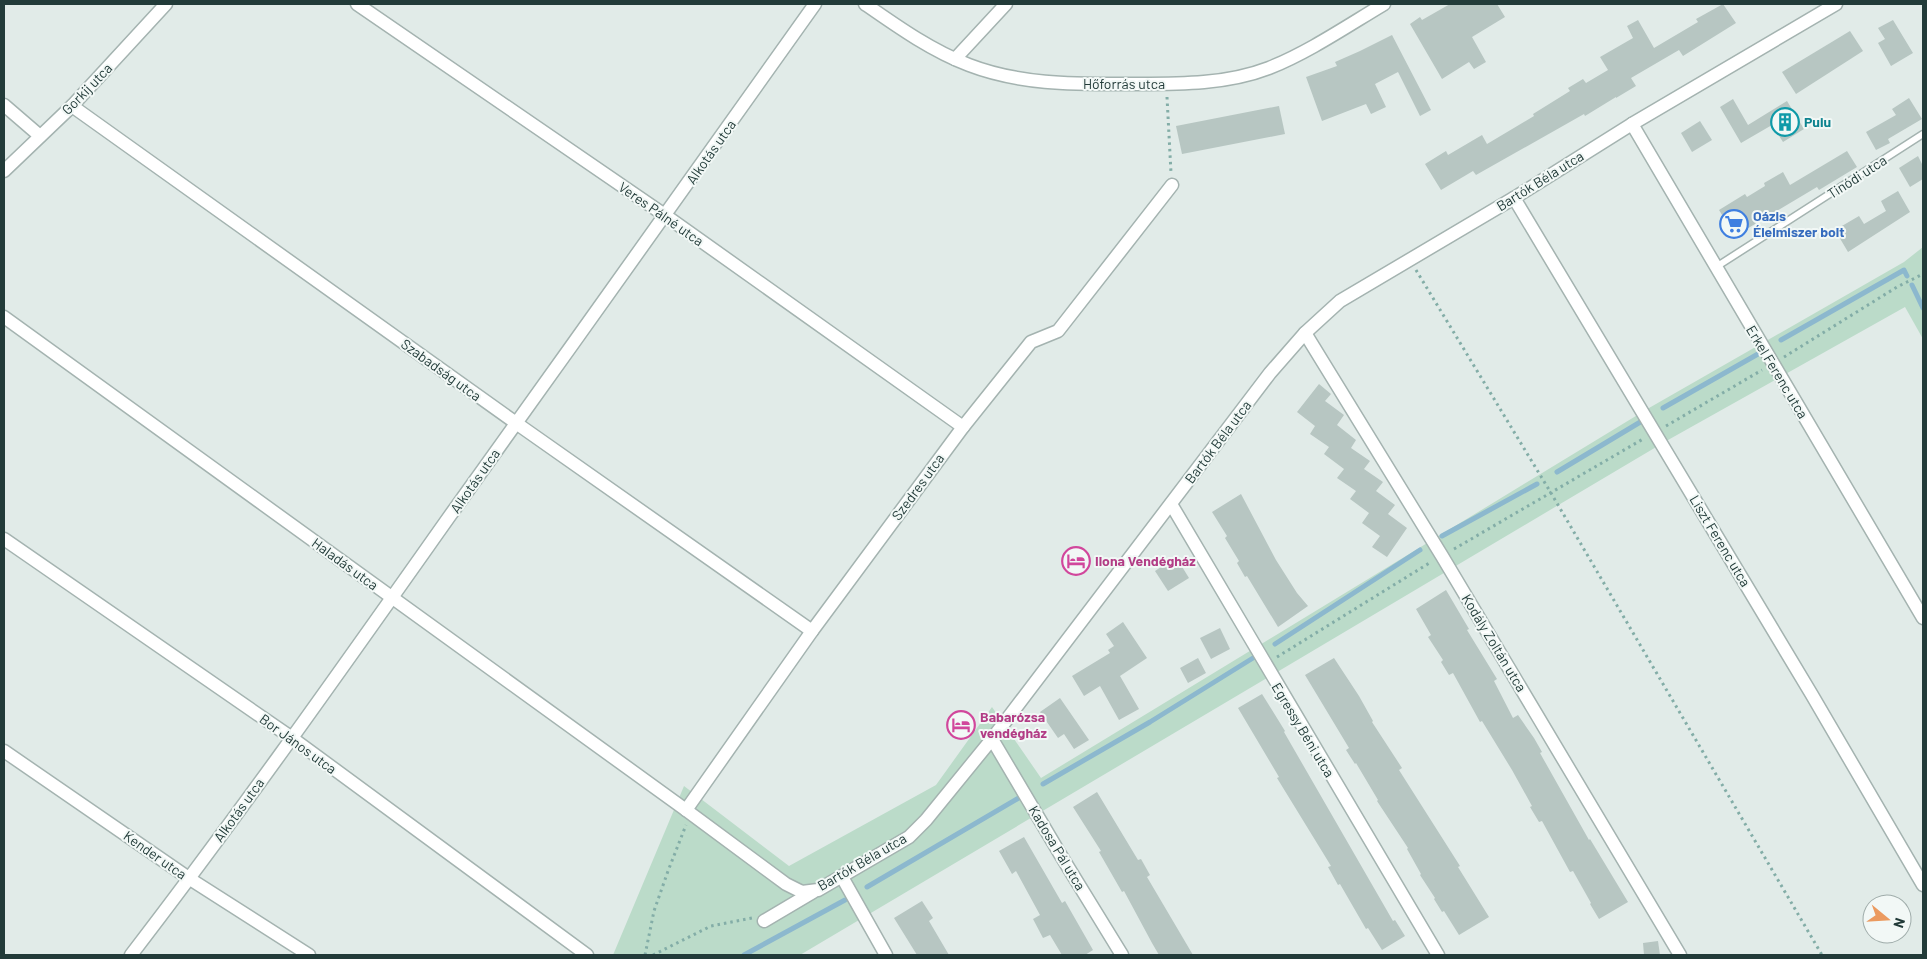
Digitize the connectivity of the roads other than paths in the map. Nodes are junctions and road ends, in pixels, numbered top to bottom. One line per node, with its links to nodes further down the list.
1 (166, 4): 10 (street, Gorkij utca)
2 (357, 4): 17 (street, Veres Pálné utca)
3 (815, 4): 17 (street, Alkotás utca)
4 (865, 4): 8 (street, Hőforrás utca)
5 (1006, 4): 8 (street)
6 (1384, 4): 8 (street, Hőforrás utca)
7 (1836, 4): 11 (street, Bartók Béla utca)
8 (955, 59)
9 (4, 105): 13 (street)
10 (72, 106): 13 (street, Gorkij utca); 21 (street, Szabadság utca)
11 (1632, 124): 16 (street, Bartók Béla utca); 18 (street, Erkel Ferenc utca)
12 (1923, 134): 18 (lane, Tinódi utca)
13 (40, 136): 14 (street, Gorkij utca)
14 (4, 170)
15 (1172, 186): 22 (street, Szedres utca)
16 (1514, 198): 20 (street, Bartók Béla utca); 34 (street, Liszt Ferenc utca)
17 (666, 216): 21 (street, Alkotás utca); 22 (street, Veres Pálné utca)
18 (1716, 267): 26 (street, Erkel Ferenc utca)
19 (4, 317): 25 (street, Haladás utca)
20 (1306, 332): 23 (street, Bartók Béla utca); 43 (street, Kodály Zoltán utca)
21 (516, 423): 25 (street, Alkotás utca); 27 (street, Szabadság utca)
22 (963, 426): 27 (street, Szedres utca)
23 (1170, 504): 29 (street, Bartók Béla utca); 42 (street, Egressy Béni utca)
24 (4, 539): 28 (street, Bor János utca)
25 (392, 597): 28 (street, Alkotás utca); 31 (street, Haladás utca)
26 (1923, 618)
27 (812, 632): 31 (street, Szedres utca)
28 (292, 738): 33 (street, Alkotás utca); 39 (street, Bor János utca)
29 (992, 739): 32 (street, Bartók Béla utca); 41 (street, Kadosa Pál utca)
30 (4, 751): 33 (street, Kender utca)
31 (689, 812): 35 (street, Bartók Béla utca)
32 (842, 877): 35 (street, Bartók Béla utca); 40 (street)
33 (190, 880): 37 (street, Alkotás utca); 38 (street, Kender utca)
34 (1923, 885)
35 (818, 890): 36 (street)
36 (769, 918)
37 (131, 955)
38 (309, 955)
39 (587, 955)
40 (886, 955)
41 (1122, 955)
42 (1438, 955)
43 (1680, 955)

